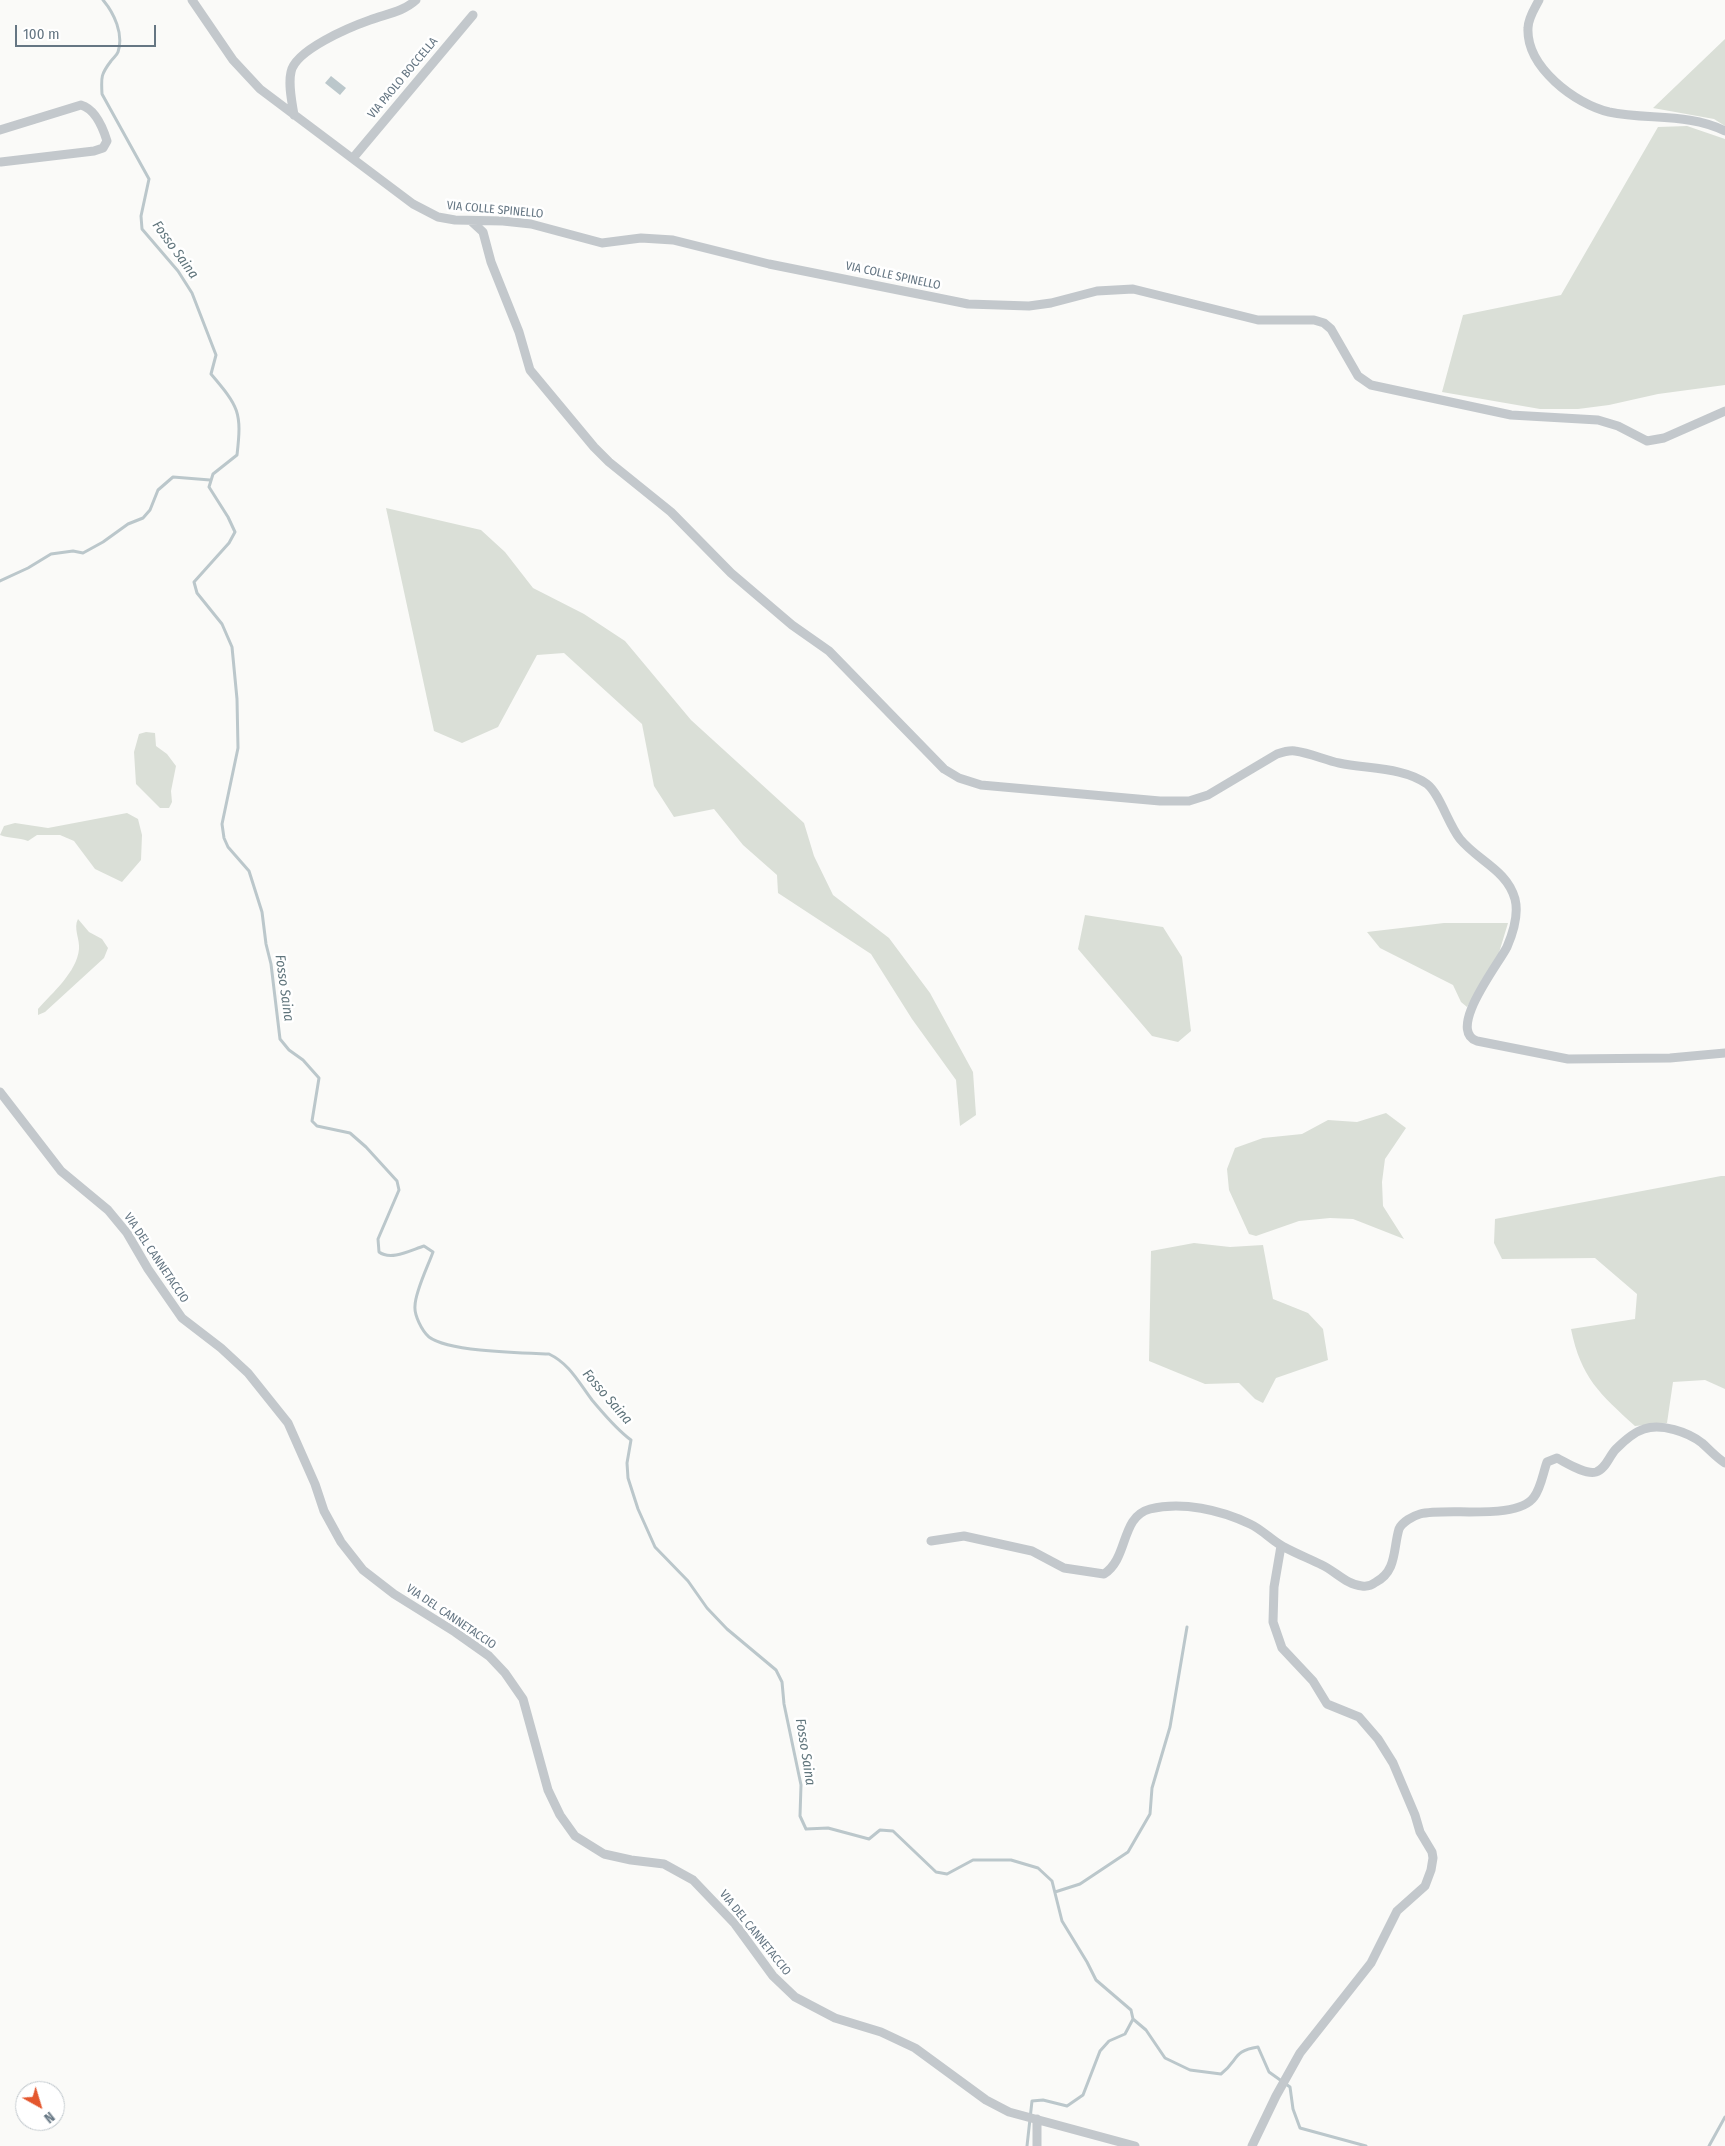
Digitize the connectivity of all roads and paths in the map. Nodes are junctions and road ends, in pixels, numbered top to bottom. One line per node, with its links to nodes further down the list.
1 (192, 0): 5 (street, VIA COLLE SPINELLO)
2 (416, 0): 5 (street)
3 (1539, 0): 7 (street)
4 (474, 15): 8 (street, VIA PAOLO BOCCELLA)
5 (294, 115): 8 (street, VIA COLLE SPINELLO)
6 (0, 130): 9 (street)
7 (1725, 131)
8 (352, 158): 10 (street, VIA COLLE SPINELLO)
9 (1, 162)
10 (471, 221): 11 (street, VIA COLLE SPINELLO); 12 (street)
11 (1725, 411)
12 (1725, 1053)
13 (0, 1092): 17 (street, VIA DEL CANNETACCIO)
14 (1725, 1463): 16 (street)
15 (931, 1541): 16 (street)
16 (1281, 1546): 20 (street)
17 (1037, 2119): 18 (street); 19 (street)
18 (1037, 2146)
19 (1135, 2146)
20 (1252, 2146)

